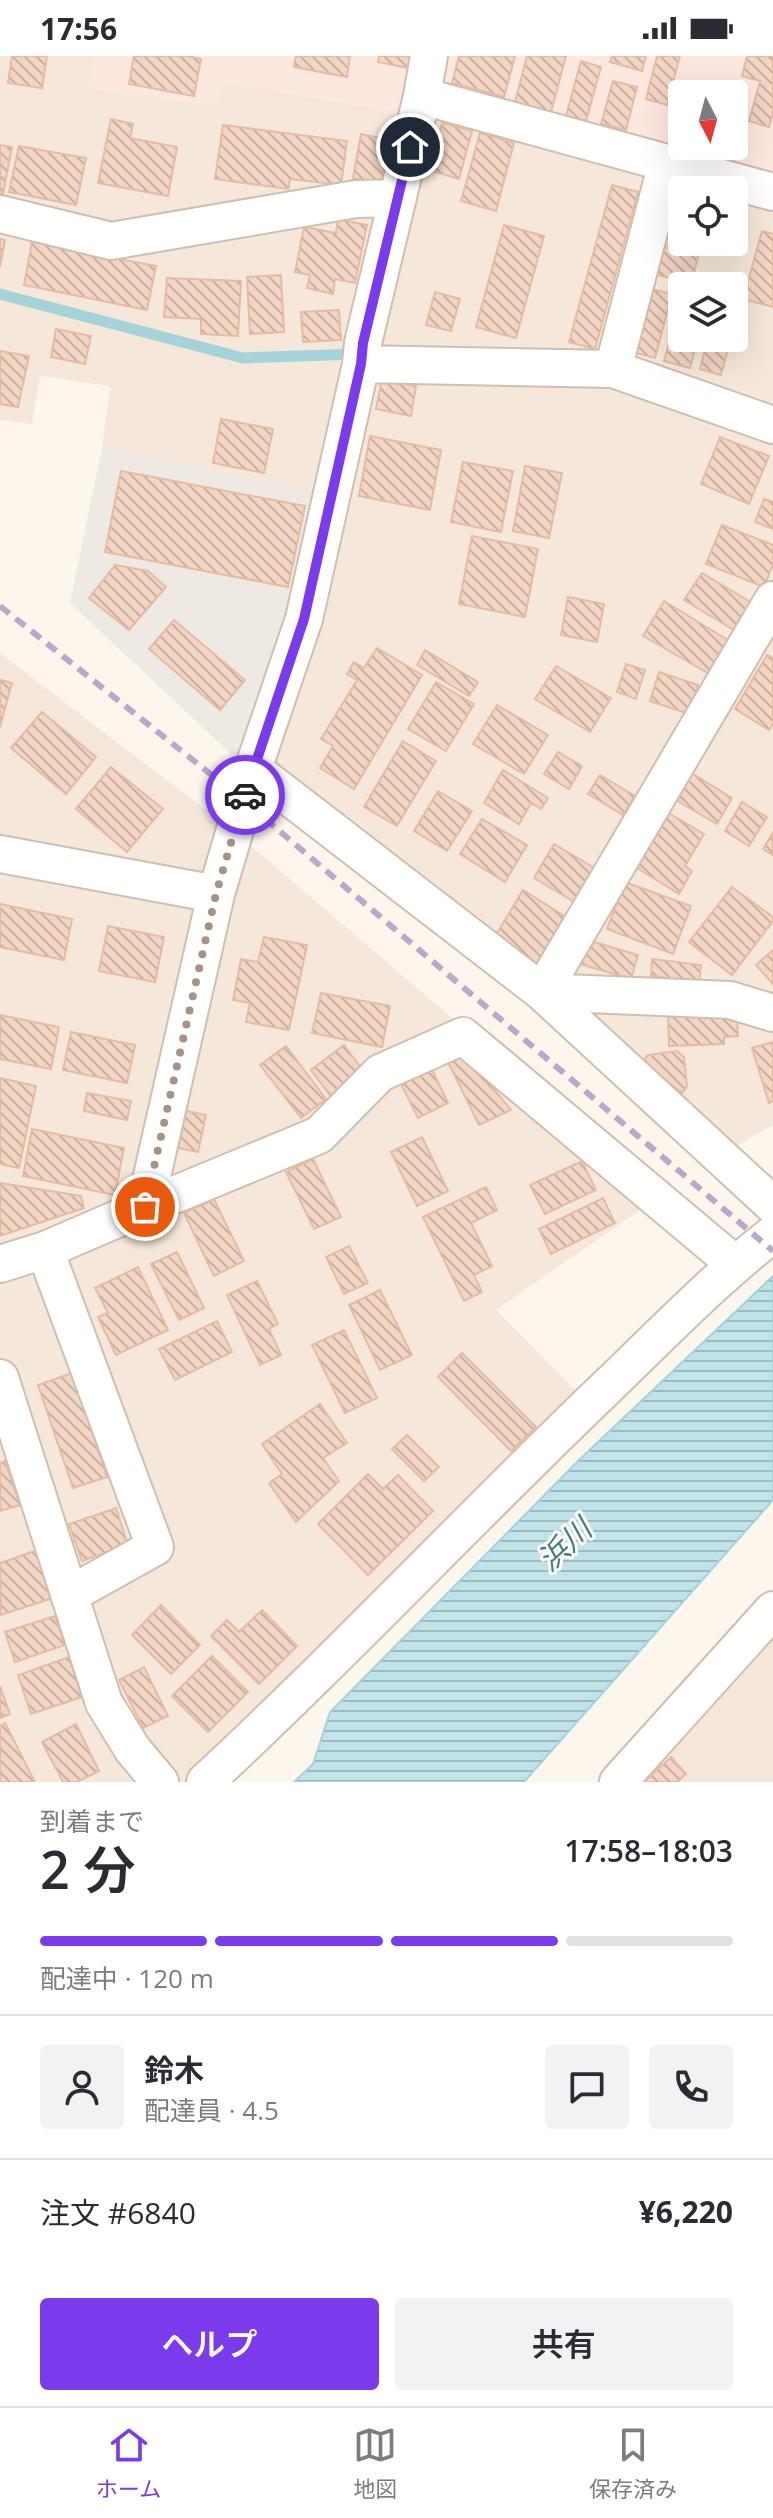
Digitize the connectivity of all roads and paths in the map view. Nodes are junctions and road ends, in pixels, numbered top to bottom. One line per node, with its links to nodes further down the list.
1 (429, 56): 2 (street)
2 (422, 96): 3 (street); 5 (street)
3 (667, 163): 4 (street); 8 (street)
4 (773, 192)
5 (398, 198): 6 (street); 7 (street)
6 (0, 214)
7 (362, 353): 8 (street); 11 (street)
8 (615, 360): 9 (street)
9 (773, 425)
10 (773, 600): 14 (street)
11 (253, 769): 13 (street); 14 (street)
12 (0, 854): 13 (street)
13 (216, 894): 17 (street)
14 (542, 992): 15 (street); 16 (street)
15 (773, 1013)
16 (773, 1205)
17 (145, 1207): 19 (street); 21 (street)
18 (773, 1234): 21 (street)
19 (45, 1250): 20 (street); 23 (street)
20 (0, 1264)
21 (735, 1264): 26 (street)
22 (0, 1378): 23 (street)
23 (69, 1595): 25 (street)
24 (773, 1610): 27 (street)
25 (160, 1782)
26 (205, 1782)
27 (618, 1782)

